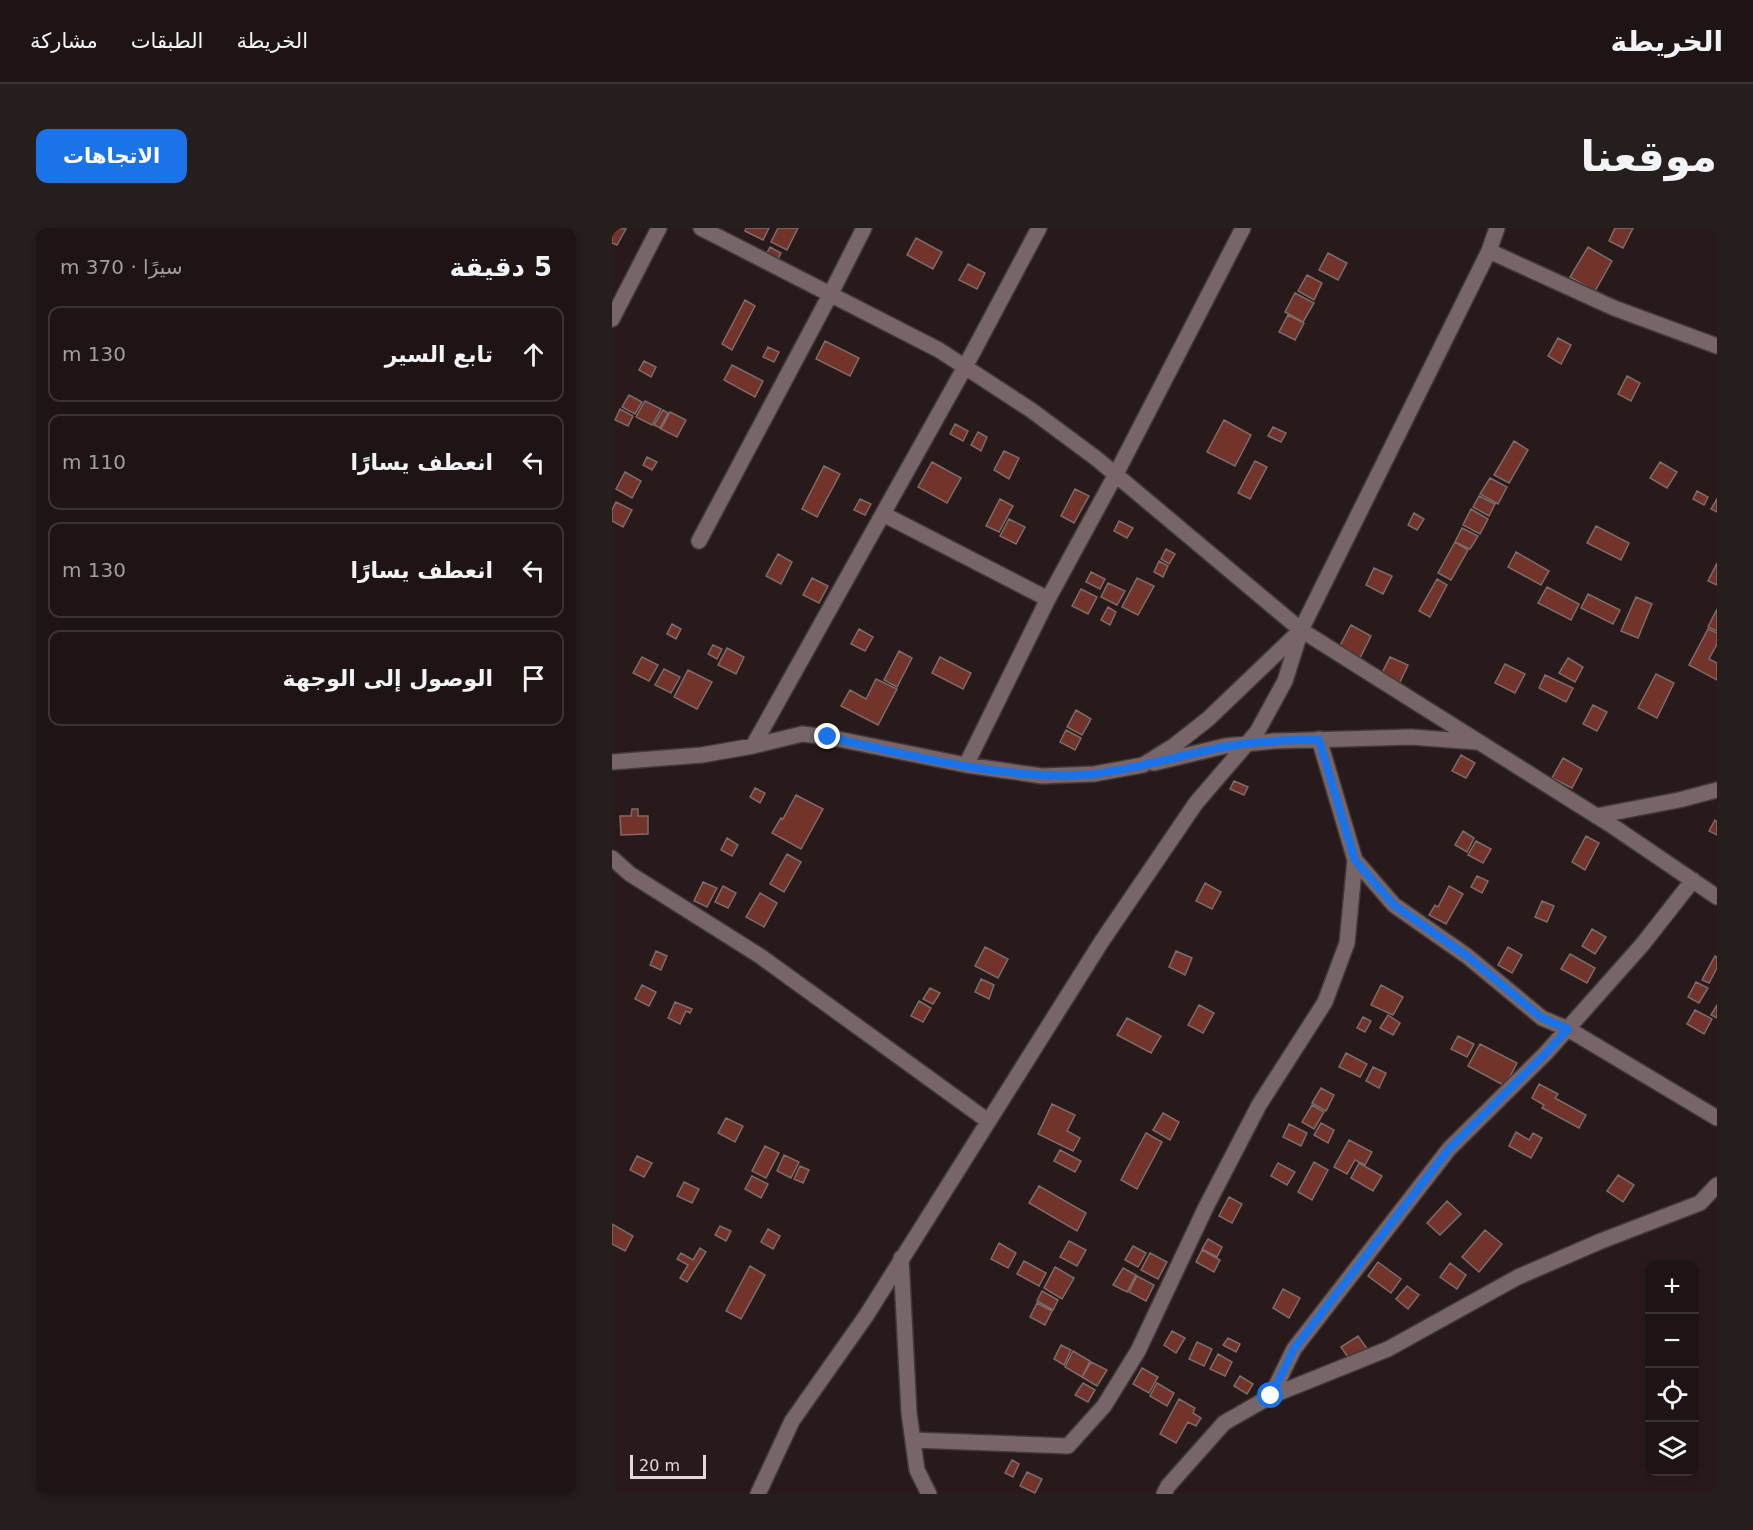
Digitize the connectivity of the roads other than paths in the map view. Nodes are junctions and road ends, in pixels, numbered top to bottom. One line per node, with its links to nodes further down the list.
1 (659, 228): 9 (street)
2 (701, 228): 8 (street)
3 (864, 228): 8 (street)
4 (1039, 228): 11 (street)
5 (1242, 228): 12 (street)
6 (1497, 228): 7 (street)
7 (1489, 250): 10 (street); 16 (street)
8 (830, 295): 11 (street); 14 (street)
9 (612, 319)
10 (1717, 346)
11 (965, 367): 12 (street); 13 (street)
12 (1116, 474): 15 (street); 16 (street)
13 (883, 514): 15 (street); 20 (street)
14 (699, 542)
15 (1048, 599): 22 (street)
16 (1301, 630): 18 (street); 19 (street); 23 (street)
17 (1319, 740): 18 (street); 19 (street); 27 (street)
18 (1479, 742): 25 (street)
19 (1247, 744): 23 (street); 32 (street)
20 (753, 746): 21 (street); 22 (street)
21 (612, 762)
22 (966, 765): 23 (street)
23 (1143, 765)
24 (1717, 790): 25 (street)
25 (1596, 816): 28 (street)
26 (612, 858): 32 (street)
27 (1355, 860): 30 (street); 36 (street)
28 (1692, 880): 29 (street); 30 (street)
29 (1717, 897)
30 (1568, 1029): 31 (street); 35 (street)
31 (1717, 1118)
32 (988, 1120): 34 (street)
33 (1717, 1185): 35 (street)
34 (902, 1258): 36 (street); 37 (street)
35 (1271, 1396): 39 (street)
36 (913, 1440): 38 (street)
37 (758, 1494)
38 (929, 1494)
39 (1164, 1494)

